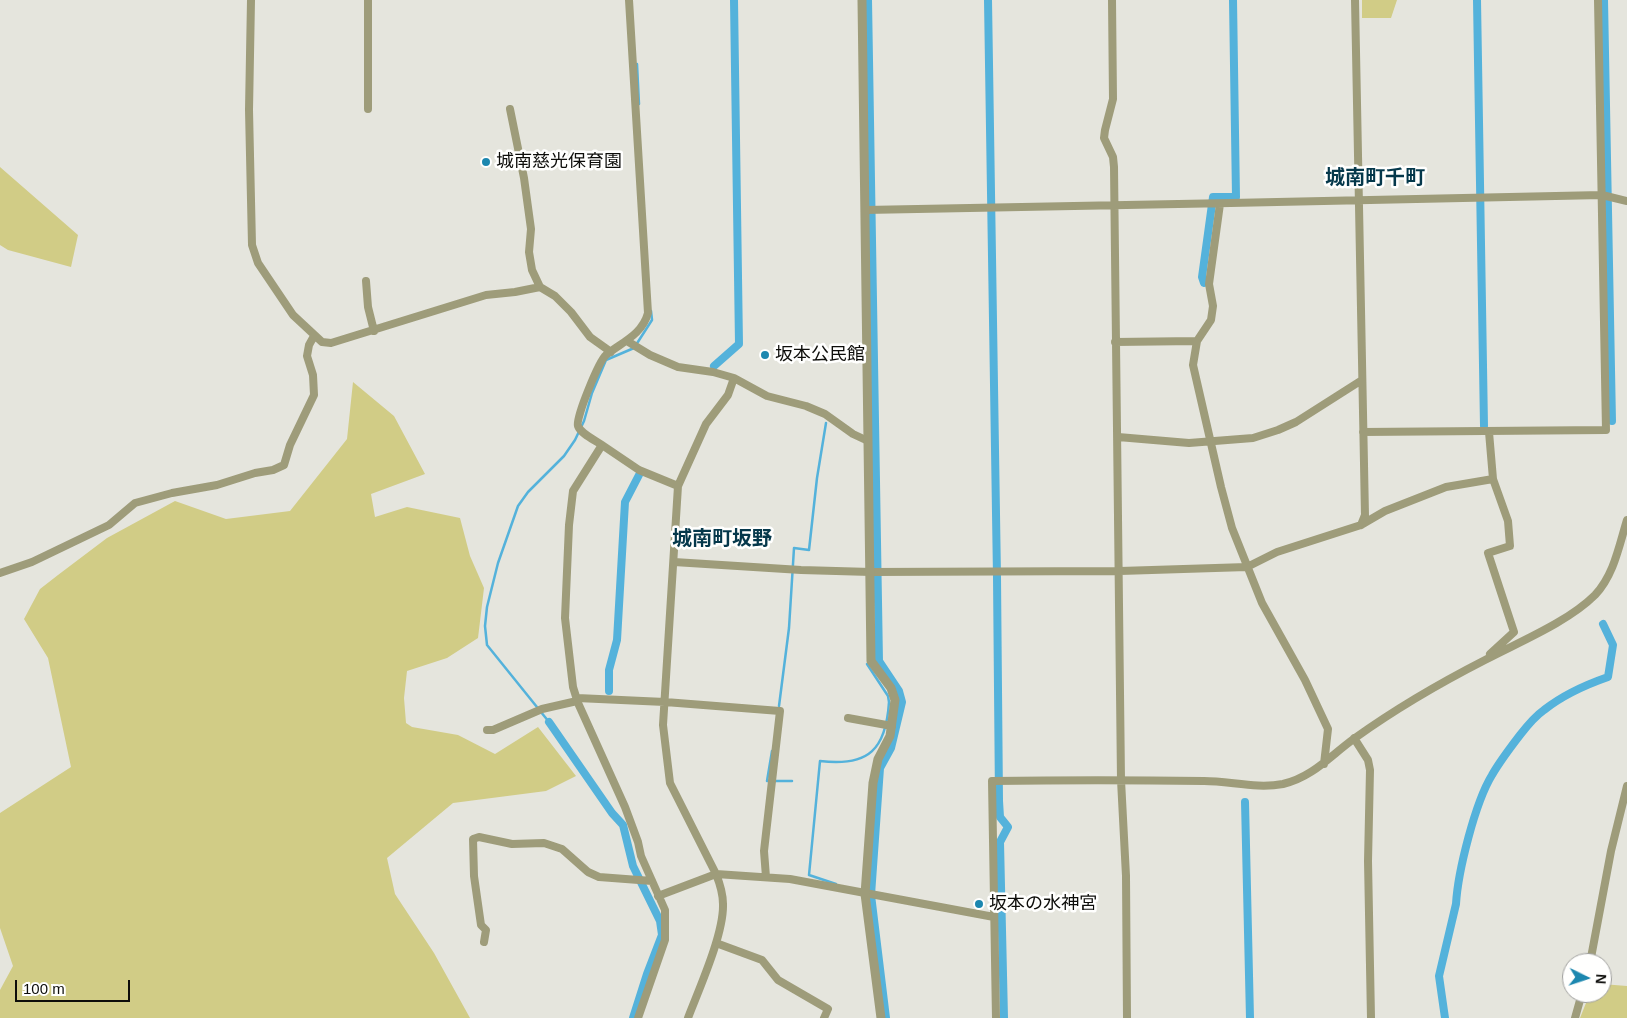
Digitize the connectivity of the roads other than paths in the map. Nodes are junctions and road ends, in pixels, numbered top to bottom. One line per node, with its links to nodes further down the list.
1 (250, 0): 19 (street)
2 (368, 0): 8 (street)
3 (629, 0): 20 (street)
4 (862, 0): 15 (street)
5 (1112, 0): 13 (street)
6 (1355, 0): 12 (street)
7 (1598, 0): 10 (street)
8 (368, 109)
9 (510, 109): 17 (street)
10 (1602, 195): 11 (street); 12 (street); 27 (street)
11 (1627, 201)
12 (1359, 202): 14 (street); 25 (street)
13 (1115, 204): 14 (street); 15 (street); 22 (street)
14 (1220, 204): 21 (street)
15 (865, 210): 29 (street)
16 (366, 281): 18 (street)
17 (540, 287): 18 (street); 23 (street)
18 (374, 331): 19 (street)
19 (314, 336): 40 (street)
20 (627, 341): 23 (street); 24 (street)
21 (1197, 341): 22 (street); 30 (street)
22 (1115, 342): 28 (street)
23 (611, 352): 31 (street)
24 (734, 378): 29 (street); 33 (street)
25 (1362, 380): 26 (street); 30 (street)
26 (1363, 432): 27 (street); 35 (street)
27 (1489, 432): 32 (street)
28 (1118, 437): 30 (street); 38 (street)
29 (868, 441): 39 (street)
30 (1212, 442): 37 (street)
31 (602, 444): 33 (street); 42 (street)
32 (1493, 479): 35 (street); 41 (street)
33 (678, 486): 36 (street)
34 (1627, 520): 41 (street)
35 (1361, 525): 37 (street)
36 (674, 562): 39 (street); 43 (street)
37 (1246, 567): 38 (street); 48 (street)
38 (1120, 571): 39 (street); 49 (street)
39 (871, 572): 45 (street)
40 (0, 573)
41 (1482, 661): 47 (street)
42 (577, 700): 43 (street); 46 (street); 53 (street)
43 (664, 702): 51 (street); 52 (street)
44 (848, 718): 45 (street)
45 (892, 726): 54 (street)
46 (487, 730)
47 (1354, 738): 48 (street); 67 (street)
48 (1324, 764): 49 (street)
49 (1121, 780): 56 (street); 66 (street)
50 (1627, 786): 59 (street)
51 (716, 874): 52 (street); 55 (street); 58 (street)
52 (766, 877): 54 (street)
53 (652, 881): 55 (street); 57 (street)
54 (865, 894): 56 (street); 64 (street)
55 (658, 896): 61 (street)
56 (994, 917): 65 (street)
57 (484, 942)
58 (716, 943): 62 (street); 63 (street)
59 (1592, 953)
60 (1579, 1003): 68 (street)
61 (638, 1018)
62 (688, 1018)
63 (824, 1018)
64 (881, 1018)
65 (996, 1018)
66 (1128, 1018)
67 (1371, 1018)
68 (1575, 1018)

